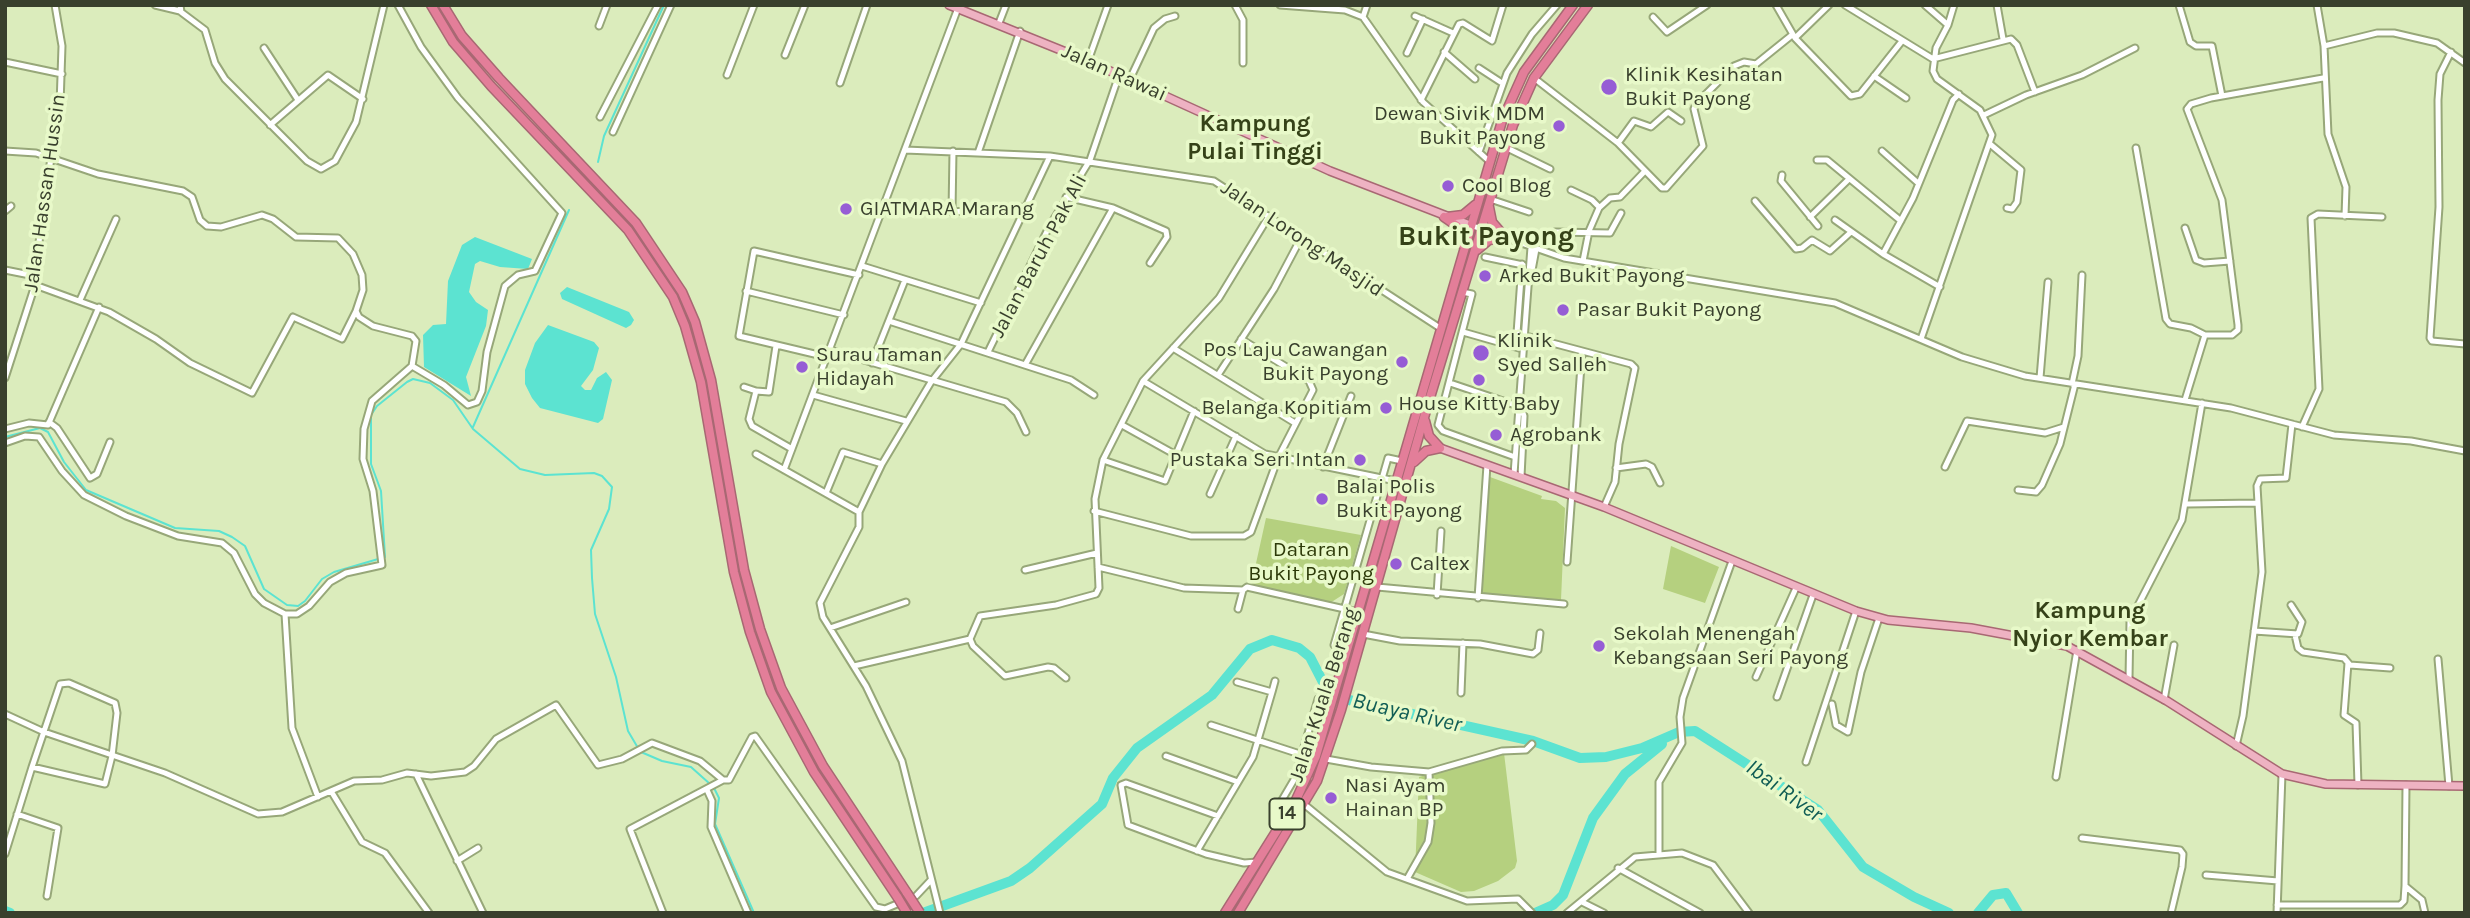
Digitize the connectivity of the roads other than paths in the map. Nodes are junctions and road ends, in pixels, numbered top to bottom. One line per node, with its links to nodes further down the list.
1 (55, 5): 61 (street, Jalan Hassan Hussin)
2 (155, 5): 33 (street)
3 (384, 5): 74 (street)
4 (398, 5): 179 (street)
5 (431, 5): 337 (highway, bridge)
6 (443, 5): 338 (highway, bridge)
7 (607, 5): 42 (street)
8 (658, 5): 79 (street)
9 (671, 5): 82 (street)
10 (754, 5): 62 (street)
11 (805, 5): 54 (street)
12 (867, 5): 69 (street)
13 (1006, 5): 40 (street)
14 (1108, 5): 56 (street)
15 (1234, 5): 58 (street)
16 (1280, 5): 32 (street)
17 (1367, 5): 38 (street)
18 (1503, 5): 44 (street)
19 (1557, 5): 70 (street)
20 (1573, 5): 97 (highway, Jalan Kuala Berang / 14)
21 (1588, 5): 65 (highway, Jalan Kuala Berang / 14)
22 (1707, 5): 37 (street)
23 (1776, 5): 45 (street)
24 (1829, 5): 45 (street)
25 (1845, 5): 47 (street)
26 (1925, 5): 41 (street)
27 (1954, 5): 41 (street)
28 (1997, 5): 46 (street)
29 (2179, 5): 73 (street)
30 (2317, 5): 48 (street)
31 (953, 7): 40 (main road, Jalan Rawai); 87 (street)
32 (1298, 7): 34 (street)
33 (180, 8): 81 (street)
34 (1326, 8): 38 (street)
35 (1175, 16): 67 (street)
36 (1415, 16): 39 (street)
37 (1653, 17)
38 (1363, 18): 77 (street)
39 (1423, 19): 44 (street); 53 (street)
40 (999, 23): 43 (main road, Jalan Rawai)
41 (1948, 25): 55 (street)
42 (599, 26)
43 (1020, 32): 56 (main road, Jalan Rawai); 92 (street)
44 (1453, 33): 51 (street)
45 (1794, 36): 64 (street); 99 (street)
46 (2003, 38): 55 (street); 71 (street)
47 (1902, 41): 55 (street); 64 (street)
48 (2325, 46): 52 (street); 66 (street)
49 (264, 48): 76 (street)
50 (2135, 48): 71 (street)
51 (1444, 52): 68 (street); 77 (street)
52 (2451, 52): 59 (street); 168 (street)
53 (1406, 53)
54 (785, 55)
55 (1933, 59): 72 (street)
56 (1088, 61): 63 (main road, Jalan Rawai)
57 (5, 62): 61 (street)
58 (1243, 63)
59 (2465, 63)
60 (1479, 68): 70 (street)
61 (62, 74): 94 (street, Jalan Hassan Hussin)
62 (727, 75)
63 (1119, 75): 67 (main road, Jalan Rawai); 95 (street, Jalan Baruh Pak Ali)
64 (1874, 76): 75 (street)
65 (1534, 78): 83 (street); 85 (highway, Jalan Kuala Berang / 14)
66 (2323, 78): 73 (street); 117 (street)
67 (1130, 79): 118 (main road, Jalan Rawai)
68 (1475, 79)
69 (840, 83)
70 (1502, 83): 91 (street)
71 (2035, 92): 78 (street)
72 (1959, 94): 78 (street); 102 (street)
73 (2222, 96): 139 (street)
74 (363, 99): 76 (street); 81 (street)
75 (1906, 99)
76 (298, 100): 81 (street)
77 (1421, 100): 91 (street)
78 (1984, 115): 84 (street)
79 (600, 117)
80 (1681, 121): 83 (street)
81 (270, 125)
82 (613, 132)
83 (1618, 143): 99 (street)
84 (1990, 144): 112 (street); 152 (street)
85 (1505, 148): 98 (street); 106 (highway, Jalan Kuala Berang / 14)
86 (2136, 148): 163 (street)
87 (905, 150): 89 (street, Jalan Lorong Masjid); 142 (street)
88 (5, 151): 94 (street)
89 (953, 151): 92 (street, Jalan Lorong Masjid); 109 (street)
90 (1881, 151): 102 (street)
91 (1479, 152): 97 (street)
92 (978, 153): 93 (street, Jalan Lorong Masjid)
93 (1050, 156): 95 (street, Jalan Lorong Masjid); 109 (street)
94 (50, 157): 147 (street, Jalan Hassan Hussin); 158 (street)
95 (1090, 160): 104 (street, Jalan Baruh Pak Ali); 116 (street, Jalan Lorong Masjid)
96 (1817, 160): 101 (street)
97 (1489, 161): 105 (highway, Jalan Kuala Berang / 14)
98 (1550, 169)
99 (1645, 171): 110 (street)
100 (1782, 175): 119 (street)
101 (1848, 180): 119 (street); 123 (street)
102 (1918, 183): 123 (street)
103 (1571, 190): 110 (street)
104 (1066, 197): 111 (street); 175 (street, Jalan Baruh Pak Ali)
105 (1478, 200): 118 (highway); 124 (highway, Jalan Kuala Berang / 14)
106 (1489, 201): 114 (street); 127 (highway, Jalan Kuala Berang / 14); 131 (highway)
107 (1755, 201): 130 (street)
108 (10, 206): 113 (street)
109 (1026, 206): 156 (street)
110 (1599, 207): 128 (street)
111 (1113, 208): 140 (street); 178 (street)
112 (2007, 208)
113 (5, 211)
114 (1529, 212)
115 (1621, 213): 128 (street)
116 (1269, 216): 132 (street, Jalan Lorong Masjid); 171 (street)
117 (2345, 216): 120 (street); 203 (street)
118 (1444, 217): 124 (main road, Jalan Rawai); 134 (highway)
119 (1810, 217): 125 (street)
120 (2382, 217)
121 (116, 219): 155 (street)
122 (1835, 220): 130 (street)
123 (1901, 221): 136 (street)
124 (1470, 226): 127 (street); 134 (highway, Jalan Kuala Berang / 14)
125 (1818, 226)
126 (2185, 228): 139 (street)
127 (1481, 229): 131 (street); 135 (highway, Jalan Kuala Berang / 14)
128 (1589, 231): 129 (street); 138 (street)
129 (1555, 232)
130 (1851, 232): 136 (street)
131 (1505, 237): 133 (street); 135 (highway)
132 (1301, 238): 161 (street, Jalan Lorong Masjid); 165 (street)
133 (1534, 248): 138 (street); 143 (street); 149 (street)
134 (1463, 250): 161 (highway, Jalan Kuala Berang / 14)
135 (1474, 253): 154 (highway, Jalan Kuala Berang / 14)
136 (1883, 254): 152 (street)
137 (1485, 257): 141 (street)
138 (1583, 261): 166 (street)
139 (2230, 261): 163 (street)
140 (1150, 263)
141 (1522, 264): 143 (street); 170 (street)
142 (862, 266): 145 (street); 148 (street)
143 (1530, 266): 149 (street)
144 (5, 270): 147 (street)
145 (859, 275): 153 (street); 159 (street)
146 (2082, 275): 186 (street)
147 (35, 276): 151 (street, Jalan Hassan Hussin)
148 (905, 279): 156 (street); 160 (street)
149 (1530, 281): 164 (street)
150 (2048, 282): 181 (street)
151 (35, 285): 155 (street); 182 (street, Jalan Hassan Hussin)
152 (1940, 287): 166 (street)
153 (746, 291): 159 (street); 169 (street)
154 (1462, 292): 162 (street); 196 (highway, Jalan Kuala Berang / 14)
155 (80, 300): 157 (street)
156 (981, 303): 167 (street)
157 (99, 307): 158 (street); 198 (street)
158 (356, 311): 179 (street)
159 (844, 315): 172 (street)
160 (889, 321): 167 (street); 177 (street)
161 (1440, 328): 217 (highway, Jalan Kuala Berang / 14)
162 (1463, 332): 170 (street); 185 (street)
163 (2205, 335): 192 (street)
164 (1526, 336): 173 (street); 174 (street)
165 (1241, 339): 180 (street); 199 (street)
166 (1921, 339): 181 (street)
167 (961, 344): 175 (street); 184 (street)
168 (2465, 344)
169 (776, 346): 176 (street); 188 (street)
170 (1516, 347): 173 (street)
171 (1173, 348): 180 (street); 183 (street)
172 (830, 350): 176 (street); 177 (street)
173 (1525, 350): 194 (street)
174 (1582, 351): 223 (street); 232 (street)
175 (988, 352): 178 (street)
176 (827, 357): 190 (street)
177 (872, 363): 184 (street)
178 (1025, 365): 189 (street)
179 (412, 366): 259 (street)
180 (1218, 375): 199 (street)
181 (2040, 378): 186 (street)
182 (5, 379)
183 (1143, 381): 195 (street); 201 (street)
184 (931, 382): 197 (street); 205 (street)
185 (1450, 383): 194 (street); 214 (street)
186 (2073, 384): 192 (street); 202 (street)
187 (744, 387): 188 (street)
188 (756, 391): 210 (street)
189 (1094, 395)
190 (813, 396): 197 (street); 210 (street)
191 (1351, 396): 220 (street)
192 (2185, 400): 193 (street)
193 (2202, 403): 200 (street); 233 (street)
194 (1521, 407): 214 (street); 225 (street)
195 (1194, 411): 206 (street); 213 (street)
196 (1424, 414): 209 (highway); 221 (highway, Jalan Kuala Berang / 14)
197 (906, 421): 218 (street)
198 (48, 424): 204 (street); 207 (street)
199 (1295, 424): 215 (street)
200 (2292, 424): 203 (street); 234 (street)
201 (1122, 425): 213 (street); 216 (street)
202 (2064, 426): 222 (street); 229 (street)
203 (2302, 427): 211 (street)
204 (5, 429)
205 (1026, 432)
206 (1236, 436): 215 (street); 231 (street)
207 (110, 442)
208 (5, 443): 259 (street)
209 (1440, 448): 219 (main road); 221 (highway)
210 (792, 449): 224 (street)
211 (2465, 451)
212 (755, 454): 224 (street)
213 (1176, 455): 216 (street)
214 (1515, 457): 225 (street)
215 (1278, 458): 220 (street); 236 (street)
216 (1103, 460): 236 (street)
217 (1402, 461): 226 (street); 227 (highway, Jalan Kuala Berang / 14)
218 (882, 464): 230 (street); 237 (street)
219 (1487, 465): 225 (main road); 251 (street)
220 (1323, 467): 226 (street)
221 (1410, 467): 246 (highway, Jalan Kuala Berang / 14)
222 (1945, 467)
223 (1616, 468): 228 (street); 235 (street)
224 (784, 470): 230 (street)
225 (1517, 476): 232 (main road)
226 (1382, 478): 227 (street); 239 (street)
227 (1396, 481): 240 (highway, Jalan Kuala Berang / 14)
228 (1660, 482)
229 (2018, 490)
230 (826, 493): 237 (street)
231 (1210, 494)
232 (1571, 495): 235 (main road); 243 (street)
233 (2187, 503): 234 (street); 277 (street)
234 (2257, 503): 262 (street)
235 (1604, 507): 242 (main road)
236 (1094, 511): 241 (street)
237 (859, 512): 261 (street)
238 (1441, 531): 249 (street)
239 (1366, 534): 240 (street); 256 (street)
240 (1379, 537): 258 (highway, Jalan Kuala Berang / 14)
241 (1097, 553): 244 (street); 245 (street)
242 (1732, 561): 247 (main road); 320 (street)
243 (1567, 562)
244 (1098, 567): 248 (street); 266 (street)
245 (1025, 570)
246 (1377, 587): 249 (street); 264 (highway, Jalan Kuala Berang / 14)
247 (1796, 588): 250 (main road); 275 (street)
248 (1243, 590): 255 (street); 256 (street)
249 (1437, 595): 251 (street)
250 (1814, 595): 257 (main road); 282 (street)
251 (1478, 598): 253 (street)
252 (906, 601): 261 (street)
253 (1564, 604)
254 (2291, 605): 265 (street)
255 (1238, 609)
256 (1344, 609): 258 (street); 269 (street)
257 (1856, 611): 260 (main road); 297 (street)
258 (1358, 612): 295 (highway, Jalan Kuala Berang / 14)
259 (285, 614): 311 (street)
260 (1880, 618): 270 (main road); 285 (street)
261 (830, 628): 273 (street)
262 (2254, 631): 265 (street); 291 (street)
263 (1540, 633): 267 (street)
264 (1363, 634): 267 (street); 296 (highway, Jalan Kuala Berang / 14)
265 (2295, 635): 272 (street)
266 (970, 639): 273 (street); 276 (street)
267 (1463, 643): 281 (street)
268 (2174, 645): 284 (street)
269 (1334, 646)
270 (2077, 650): 277 (main road); 302 (street)
271 (2438, 659): 307 (street)
272 (2347, 663): 274 (street); 305 (street)
273 (854, 666): 326 (street)
274 (2390, 668)
275 (1756, 677)
276 (1066, 678)
277 (2129, 679): 284 (main road)
278 (1275, 681): 280 (street)
279 (1237, 682): 280 (street)
280 (1272, 692): 289 (street)
281 (1461, 693)
282 (1777, 697)
283 (1318, 699): 292 (street)
284 (2164, 699): 291 (main road)
285 (1832, 704)
286 (5, 714): 288 (street)
287 (1211, 725): 289 (street)
288 (44, 732): 293 (street); 293 (street); 298 (street)
289 (1259, 741): 292 (street); 304 (street)
290 (1532, 744): 299 (street)
291 (2236, 746): 301 (main road)
292 (1303, 755): 295 (street); 312 (street)
293 (113, 756): 298 (street); 311 (street)
294 (1166, 756): 304 (street)
295 (1315, 759): 322 (highway, Jalan Kuala Berang / 14)
296 (1326, 759): 299 (street); 313 (highway, Jalan Kuala Berang / 14)
297 (1806, 762)
298 (32, 767): 314 (street)
299 (1429, 772): 325 (street)
300 (416, 774): 303 (street); 310 (street); 321 (street)
301 (2283, 774): 305 (main road); 327 (street)
302 (2056, 777)
303 (722, 781): 309 (street); 326 (street)
304 (1238, 782): 315 (street)
305 (2358, 785): 306 (main road)
306 (2406, 785): 307 (main road); 328 (street)
307 (2449, 786): 308 (main road)
308 (2465, 786)
309 (708, 790): 335 (street); 336 (street)
310 (331, 791): 311 (street); 333 (street)
311 (318, 797)
312 (1282, 800)
313 (1305, 805): 325 (street); 341 (highway, Jalan Kuala Berang / 14)
314 (17, 814): 319 (street); 329 (street)
315 (1218, 817): 318 (street); 318 (street)
316 (2082, 838): 346 (street)
317 (478, 848): 321 (street)
318 (1197, 850): 322 (street)
319 (5, 853)
320 (1659, 853): 323 (street); 345 (street)
321 (457, 860): 334 (street)
322 (1257, 862): 340 (highway, Jalan Kuala Berang / 14)
323 (1618, 868): 330 (street); 344 (street)
324 (2206, 875): 327 (street)
325 (1407, 879): 332 (street)
326 (931, 880): 339 (street)
327 (2278, 881): 331 (street)
328 (2405, 886): 331 (street); 348 (street)
329 (47, 896)
330 (1582, 902): 342 (street); 343 (street)
331 (2277, 905): 347 (street)
332 (1530, 910)
333 (429, 913)
334 (482, 913)
335 (663, 913)
336 (748, 913)
337 (907, 913)
338 (920, 913)
339 (940, 913)
340 (1225, 913)
341 (1238, 913)
342 (1567, 913)
343 (1604, 913)
344 (1700, 913)
345 (1749, 913)
346 (2171, 913)
347 (2277, 913)
348 (2425, 913)

